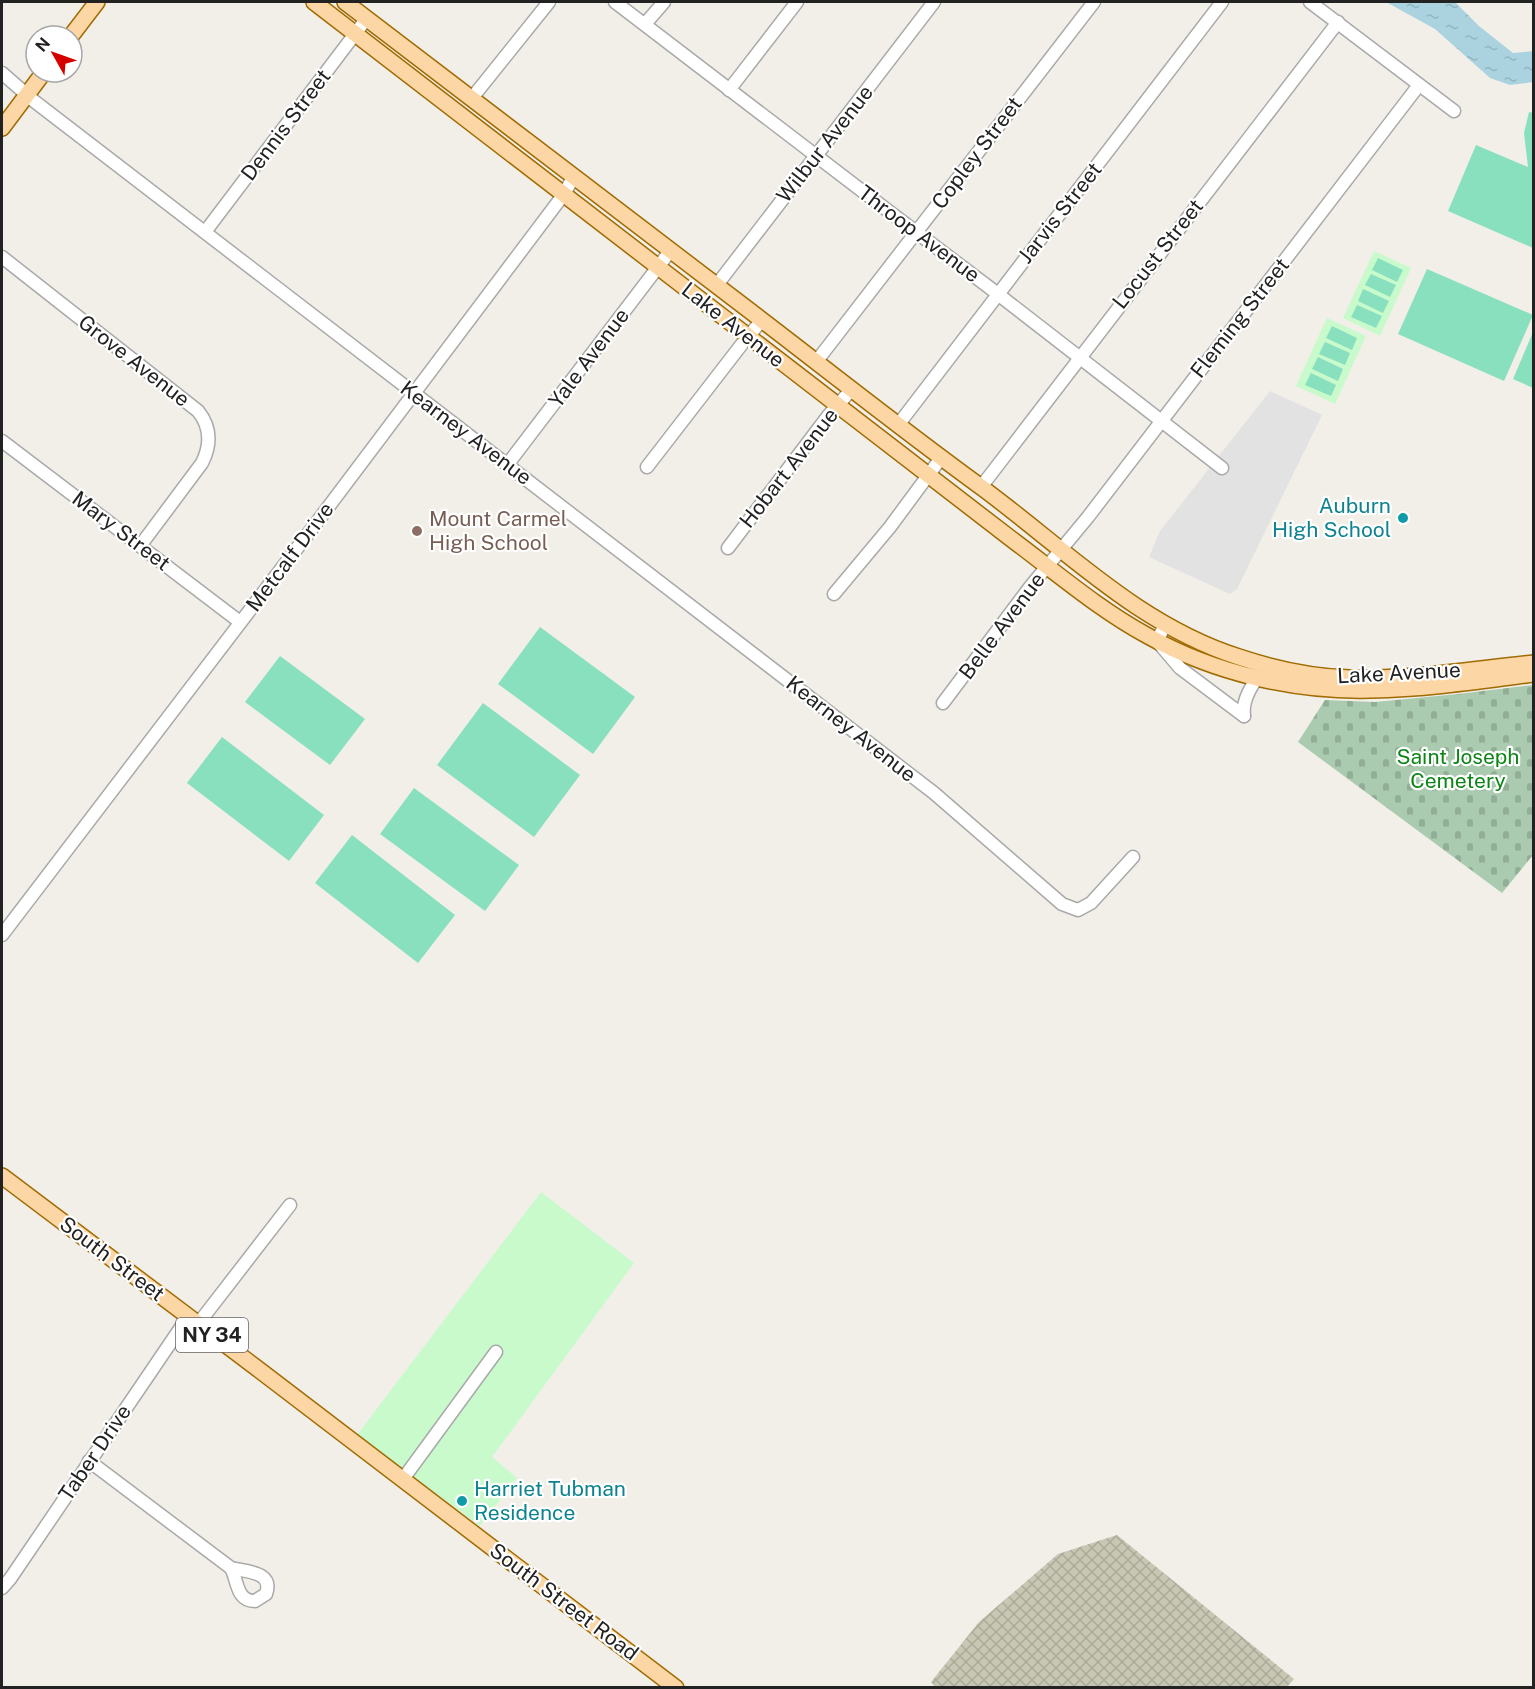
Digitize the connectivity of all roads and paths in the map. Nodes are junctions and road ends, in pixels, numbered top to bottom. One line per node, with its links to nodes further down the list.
1 (97, 2): 14 (main road)
2 (314, 2): 16 (main road, Lake Avenue)
3 (345, 2): 12 (main road, Lake Avenue)
4 (549, 2): 22 (street)
5 (615, 2): 15 (street, Throop Avenue)
6 (664, 2): 15 (street)
7 (797, 2): 20 (street)
8 (934, 2): 25 (street, Wilbur Avenue)
9 (1094, 2): 29 (street, Copley Street)
10 (1222, 2): 34 (street, Jarvis Street)
11 (1310, 2): 13 (street)
12 (367, 18): 16 (street, Dennis Street); 22 (main road, Lake Avenue)
13 (1338, 22): 19 (street); 37 (street, Locust Street)
14 (80, 24)
15 (645, 24): 20 (street, Throop Avenue)
16 (355, 34): 27 (main road, Lake Avenue); 28 (street, Dennis Street)
17 (2, 73): 21 (street, Kearney Avenue)
18 (35, 84): 21 (main road)
19 (1419, 85): 23 (street); 42 (street, Fleming Street)
20 (729, 90): 25 (street, Throop Avenue)
21 (27, 94): 24 (main road); 28 (street, Kearney Avenue)
22 (472, 98): 26 (main road, Lake Avenue)
23 (1454, 111)
24 (2, 128)
25 (816, 155): 29 (street, Throop Avenue); 33 (street, Wilbur Avenue)
26 (574, 176): 27 (street, Metcalf Drive); 30 (main road, Lake Avenue)
27 (564, 194): 32 (main road, Lake Avenue); 40 (street, Metcalf Drive)
28 (205, 232): 40 (street, Kearney Avenue)
29 (916, 232): 34 (street, Throop Avenue); 38 (street, Copley Street)
30 (671, 250): 32 (street, Yale Avenue); 33 (main road, Lake Avenue)
31 (2, 256): 51 (street, Grove Avenue)
32 (658, 267): 36 (main road, Lake Avenue); 46 (street, Yale Avenue)
33 (716, 285): 35 (main road, Lake Avenue)
34 (998, 295): 37 (street, Throop Avenue); 43 (street, Jarvis Street)
35 (762, 320): 36 (street); 38 (main road, Lake Avenue)
36 (748, 336): 41 (main road, Lake Avenue); 47 (street)
37 (1079, 356): 42 (street, Throop Avenue); 50 (street, Locust Street)
38 (816, 362): 39 (main road, Lake Avenue)
39 (852, 389): 41 (street, Hobart Avenue); 43 (main road, Lake Avenue)
40 (413, 393): 46 (street, Kearney Avenue); 56 (street, Metcalf Drive)
41 (838, 405): 49 (main road, Lake Avenue); 52 (street, Hobart Avenue)
42 (1161, 421): 48 (street, Throop Avenue); 53 (street, Fleming Street)
43 (898, 425): 45 (main road, Lake Avenue)
44 (2, 441): 51 (street, Mary Street)
45 (941, 458): 49 (street); 50 (main road, Lake Avenue)
46 (507, 465): 63 (street, Kearney Avenue)
47 (647, 467)
48 (1222, 468)
49 (928, 474): 54 (main road, Lake Avenue); 55 (street)
50 (981, 486): 53 (main road, Lake Avenue)
51 (140, 546): 56 (street, Mary Street)
52 (728, 548)
53 (1061, 550): 54 (street, Belle Avenue); 57 (main road, Lake Avenue)
54 (1048, 566): 58 (main road, Lake Avenue); 62 (street, Belle Avenue)
55 (834, 594)
56 (240, 622): 64 (street, Metcalf Drive)
57 (1165, 625): 58 (street); 59 (main road, Lake Avenue)
58 (1157, 641): 61 (main road, Lake Avenue); 61 (street, Lake Avenue)
59 (1533, 663)
60 (1533, 674): 61 (main road, Lake Avenue)
61 (1258, 677)
62 (943, 703)
63 (1133, 857)
64 (2, 935)
65 (2, 1176): 67 (main road, South Street / NY 34)
66 (290, 1205): 67 (street, Taber Drive)
67 (193, 1321): 69 (street, Taber Drive); 70 (main road, South Street / NY 34)
68 (496, 1352): 70 (street)
69 (89, 1461): 72 (street); 73 (street, Taber Drive)
70 (403, 1479): 71 (main road, South Street / NY 34)
71 (423, 1495): 74 (main road, South Street Road / NY 34)
72 (231, 1568)
73 (2, 1588)
74 (676, 1688)

